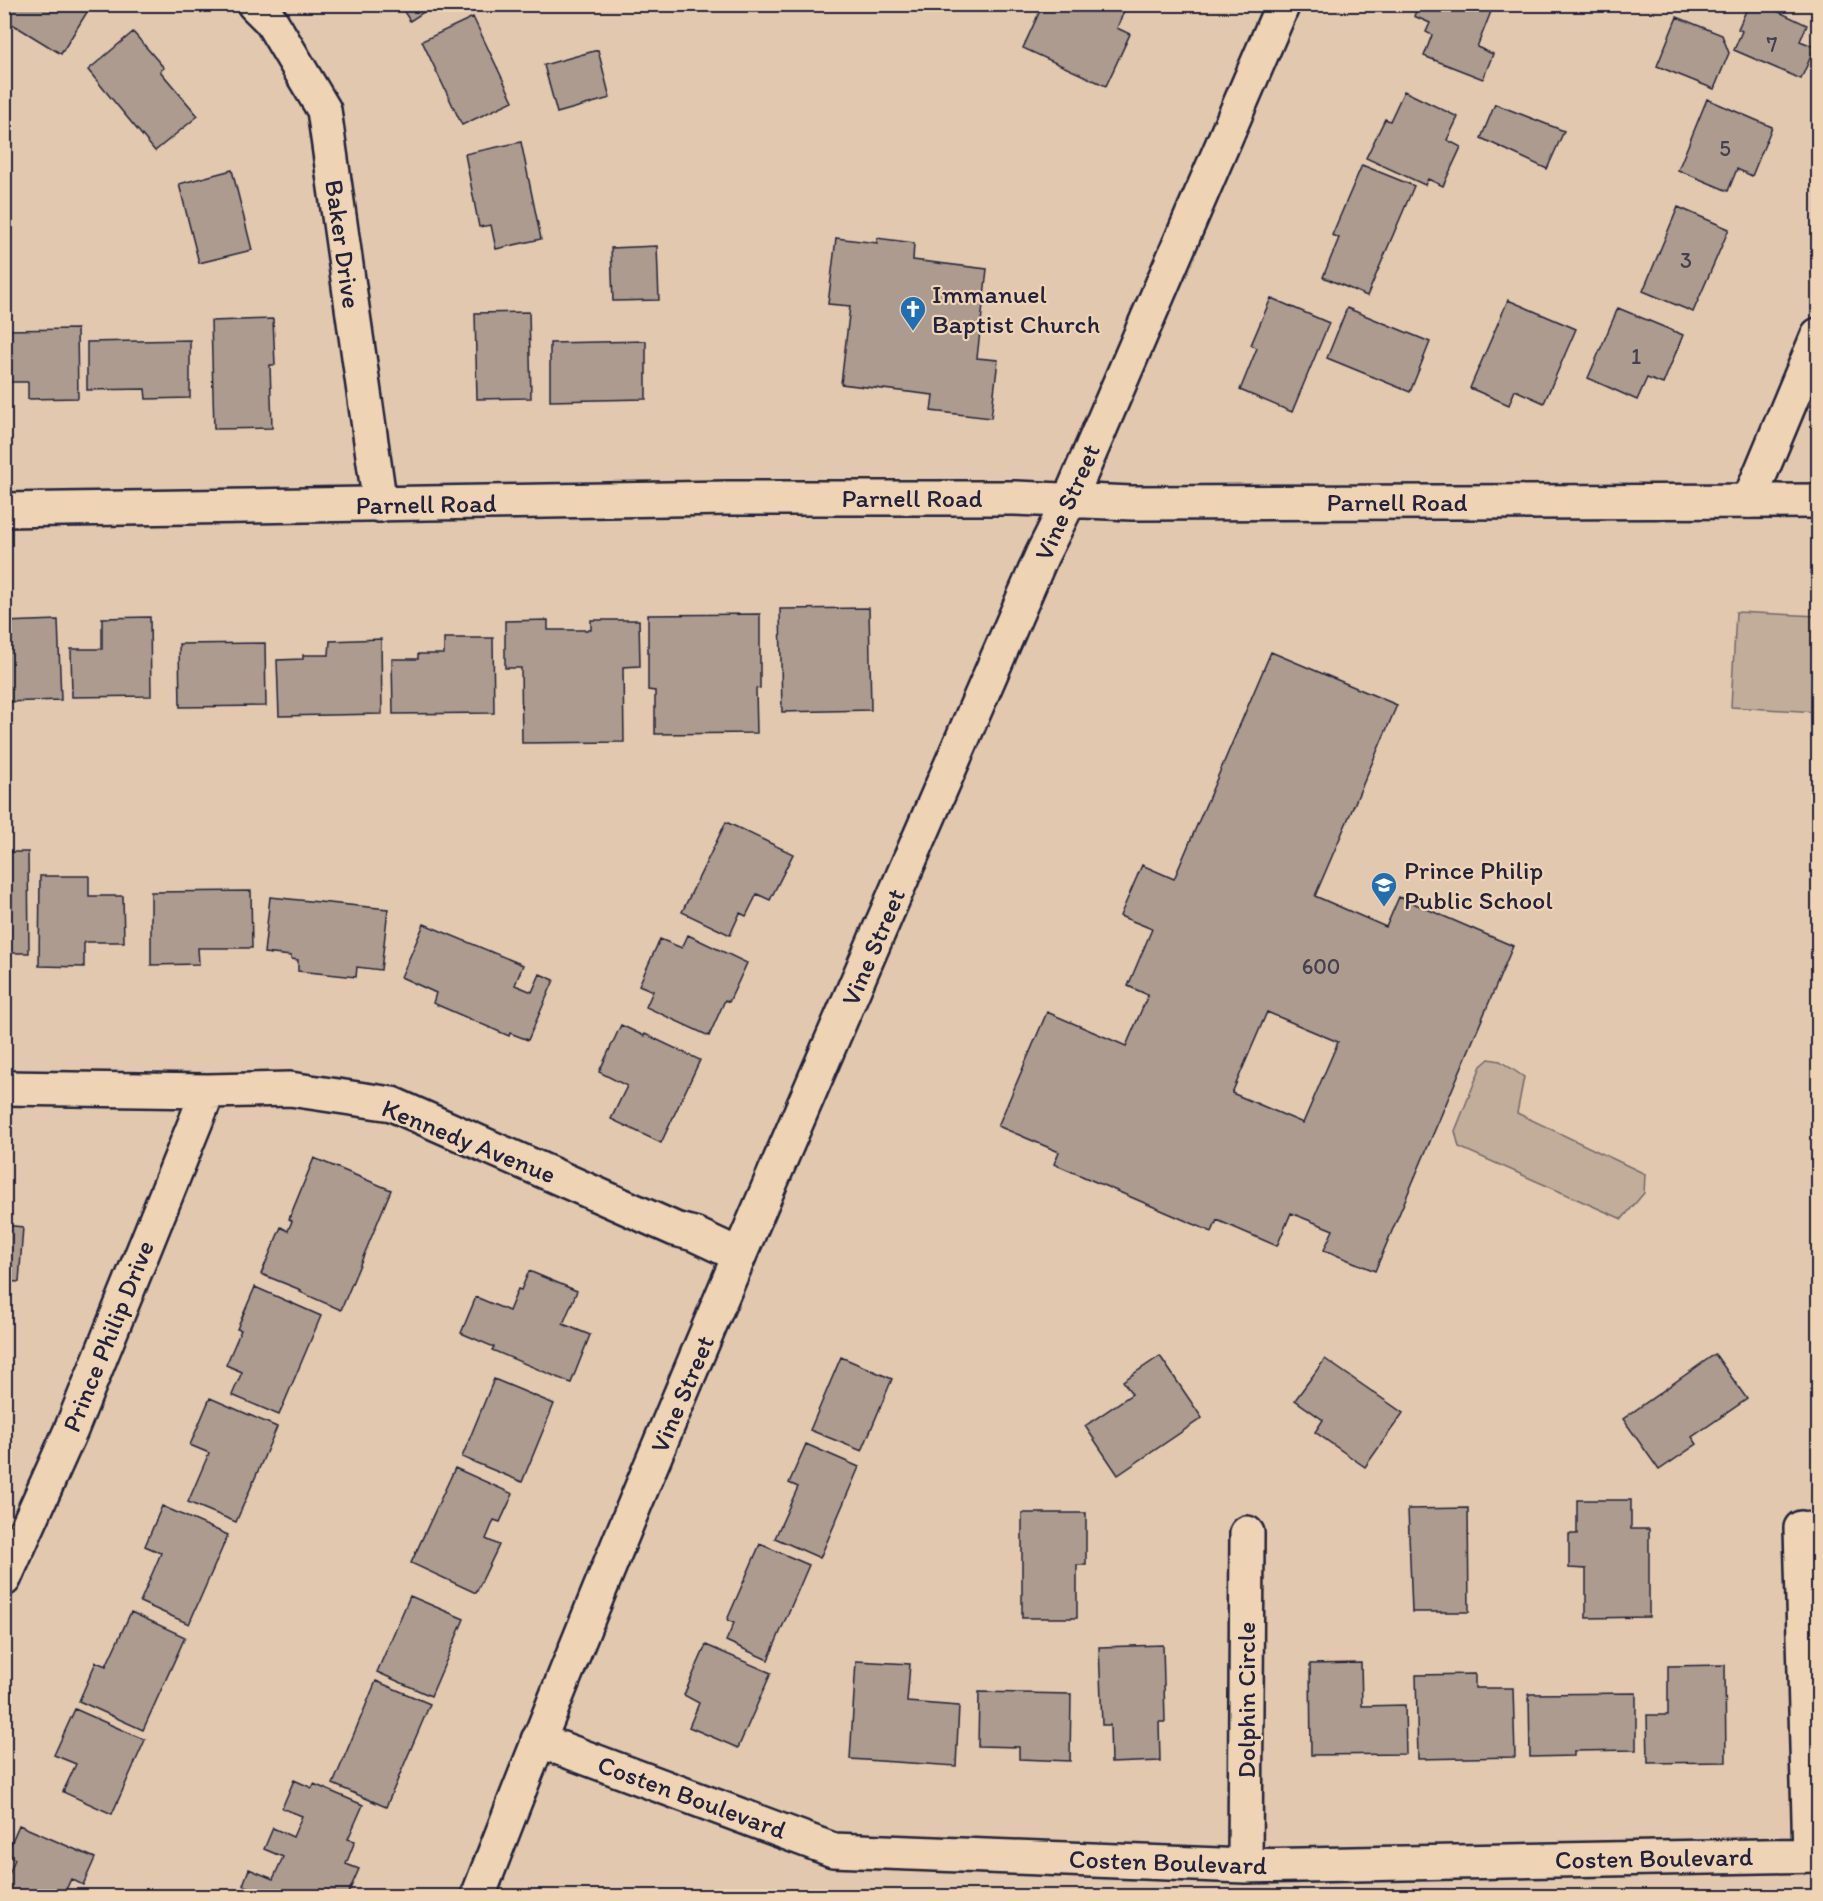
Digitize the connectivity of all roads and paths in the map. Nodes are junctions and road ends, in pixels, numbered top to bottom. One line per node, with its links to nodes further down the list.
1 (254, 4): 7 (street, Baker Drive)
2 (1283, 4): 4 (street, Vine Street)
3 (1818, 335): 5 (street)
4 (1069, 501): 5 (street, Parnell Road); 7 (street, Parnell Road); 11 (street, Vine Street)
5 (1749, 501): 6 (street, Parnell Road)
6 (1818, 501)
7 (381, 505): 8 (street, Parnell Road)
8 (4, 510)
9 (4, 1088): 10 (street, Kennedy Avenue)
10 (208, 1091): 11 (street, Kennedy Avenue); 14 (street, Prince Philip Drive)
11 (739, 1255): 15 (street, Vine Street)
12 (1801, 1528): 16 (street)
13 (1247, 1533): 17 (street, Dolphin Circle)
14 (4, 1579)
15 (538, 1740): 17 (street, Costen Boulevard); 18 (street, Vine Street)
16 (1814, 1855): 17 (street, Costen Boulevard)
17 (1245, 1866)
18 (478, 1896)

